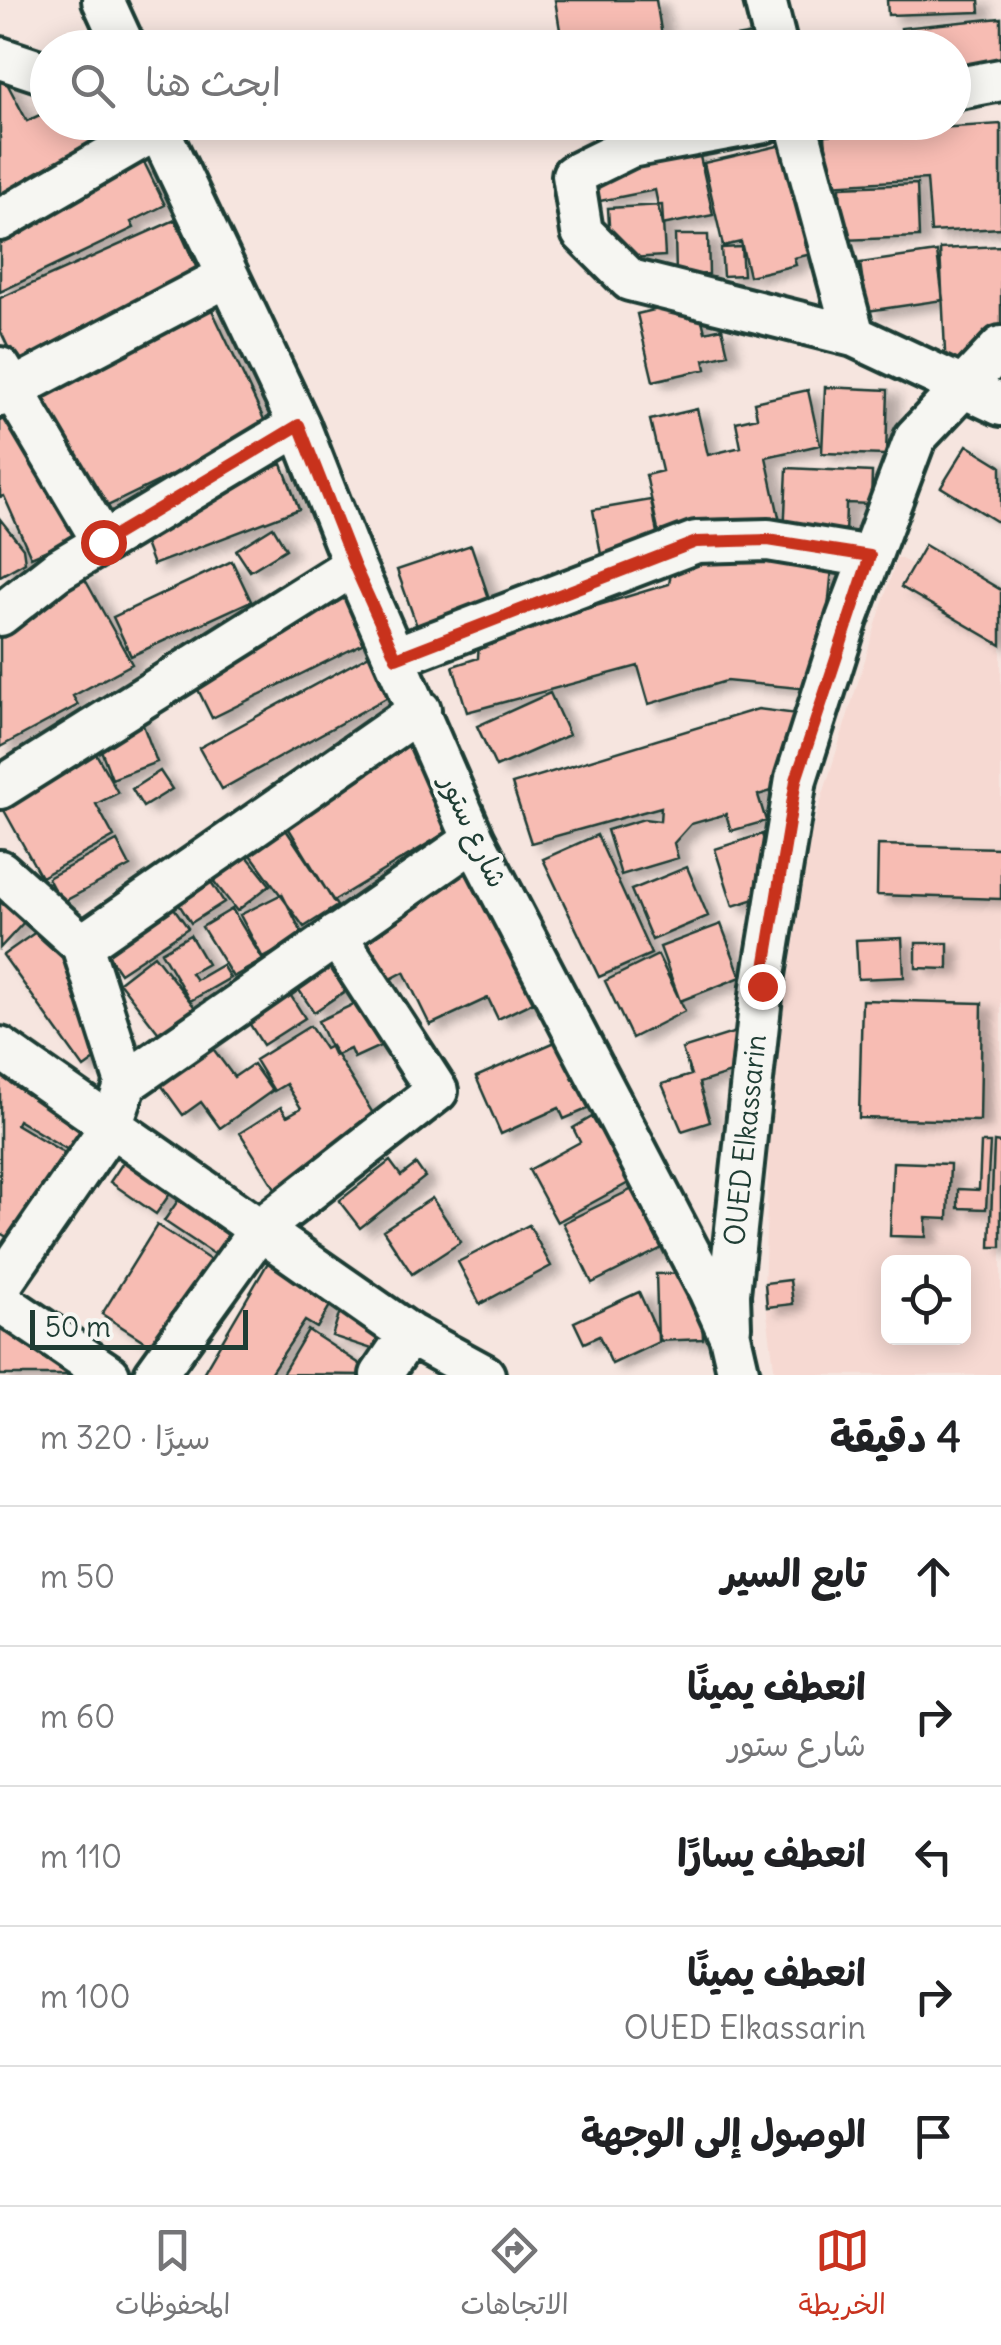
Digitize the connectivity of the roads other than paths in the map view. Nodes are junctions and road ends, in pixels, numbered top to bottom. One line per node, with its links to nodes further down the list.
1 (103, 0): 3 (street)
2 (765, 0): 4 (street)
3 (116, 30)
4 (772, 30)
5 (0, 58): 6 (street)
6 (30, 68)
7 (1001, 80): 8 (street)
8 (971, 86)
9 (133, 140): 13 (street)
10 (163, 140): 14 (street, شارع ستور)
11 (668, 140): 15 (street)
12 (801, 140): 15 (street)
13 (0, 220)
14 (228, 276): 17 (street); 20 (street, شارع ستور)
15 (854, 336): 18 (street)
16 (1001, 347): 18 (street, OUED Elkassarin)
17 (3, 384): 21 (street)
18 (963, 387): 19 (street); 22 (street, OUED Elkassarin)
19 (1001, 404)
20 (299, 425): 21 (street); 23 (street, شارع ستور)
21 (103, 542): 24 (street)
22 (870, 556): 25 (street); 39 (street, OUED Elkassarin)
23 (354, 565): 25 (street, شارع ستور); 27 (street)
24 (0, 614)
25 (396, 658): 26 (street, شارع ستور)
26 (420, 710): 28 (street, شارع ستور); 31 (street)
27 (0, 788)
28 (474, 840): 30 (street); 39 (street, شارع ستور)
29 (0, 871): 31 (street)
30 (336, 935): 33 (street); 35 (street)
31 (82, 945): 33 (street)
32 (0, 1048): 34 (street)
33 (126, 1083): 34 (street)
34 (112, 1124): 35 (street); 36 (street)
35 (260, 1229): 38 (street); 41 (street)
36 (0, 1286)
37 (0, 1301): 40 (street)
38 (409, 1334): 42 (street); 43 (street)
39 (730, 1336): 44 (street, شارع ستور)
40 (109, 1375)
41 (154, 1375)
42 (381, 1375)
43 (484, 1375)
44 (739, 1375)

